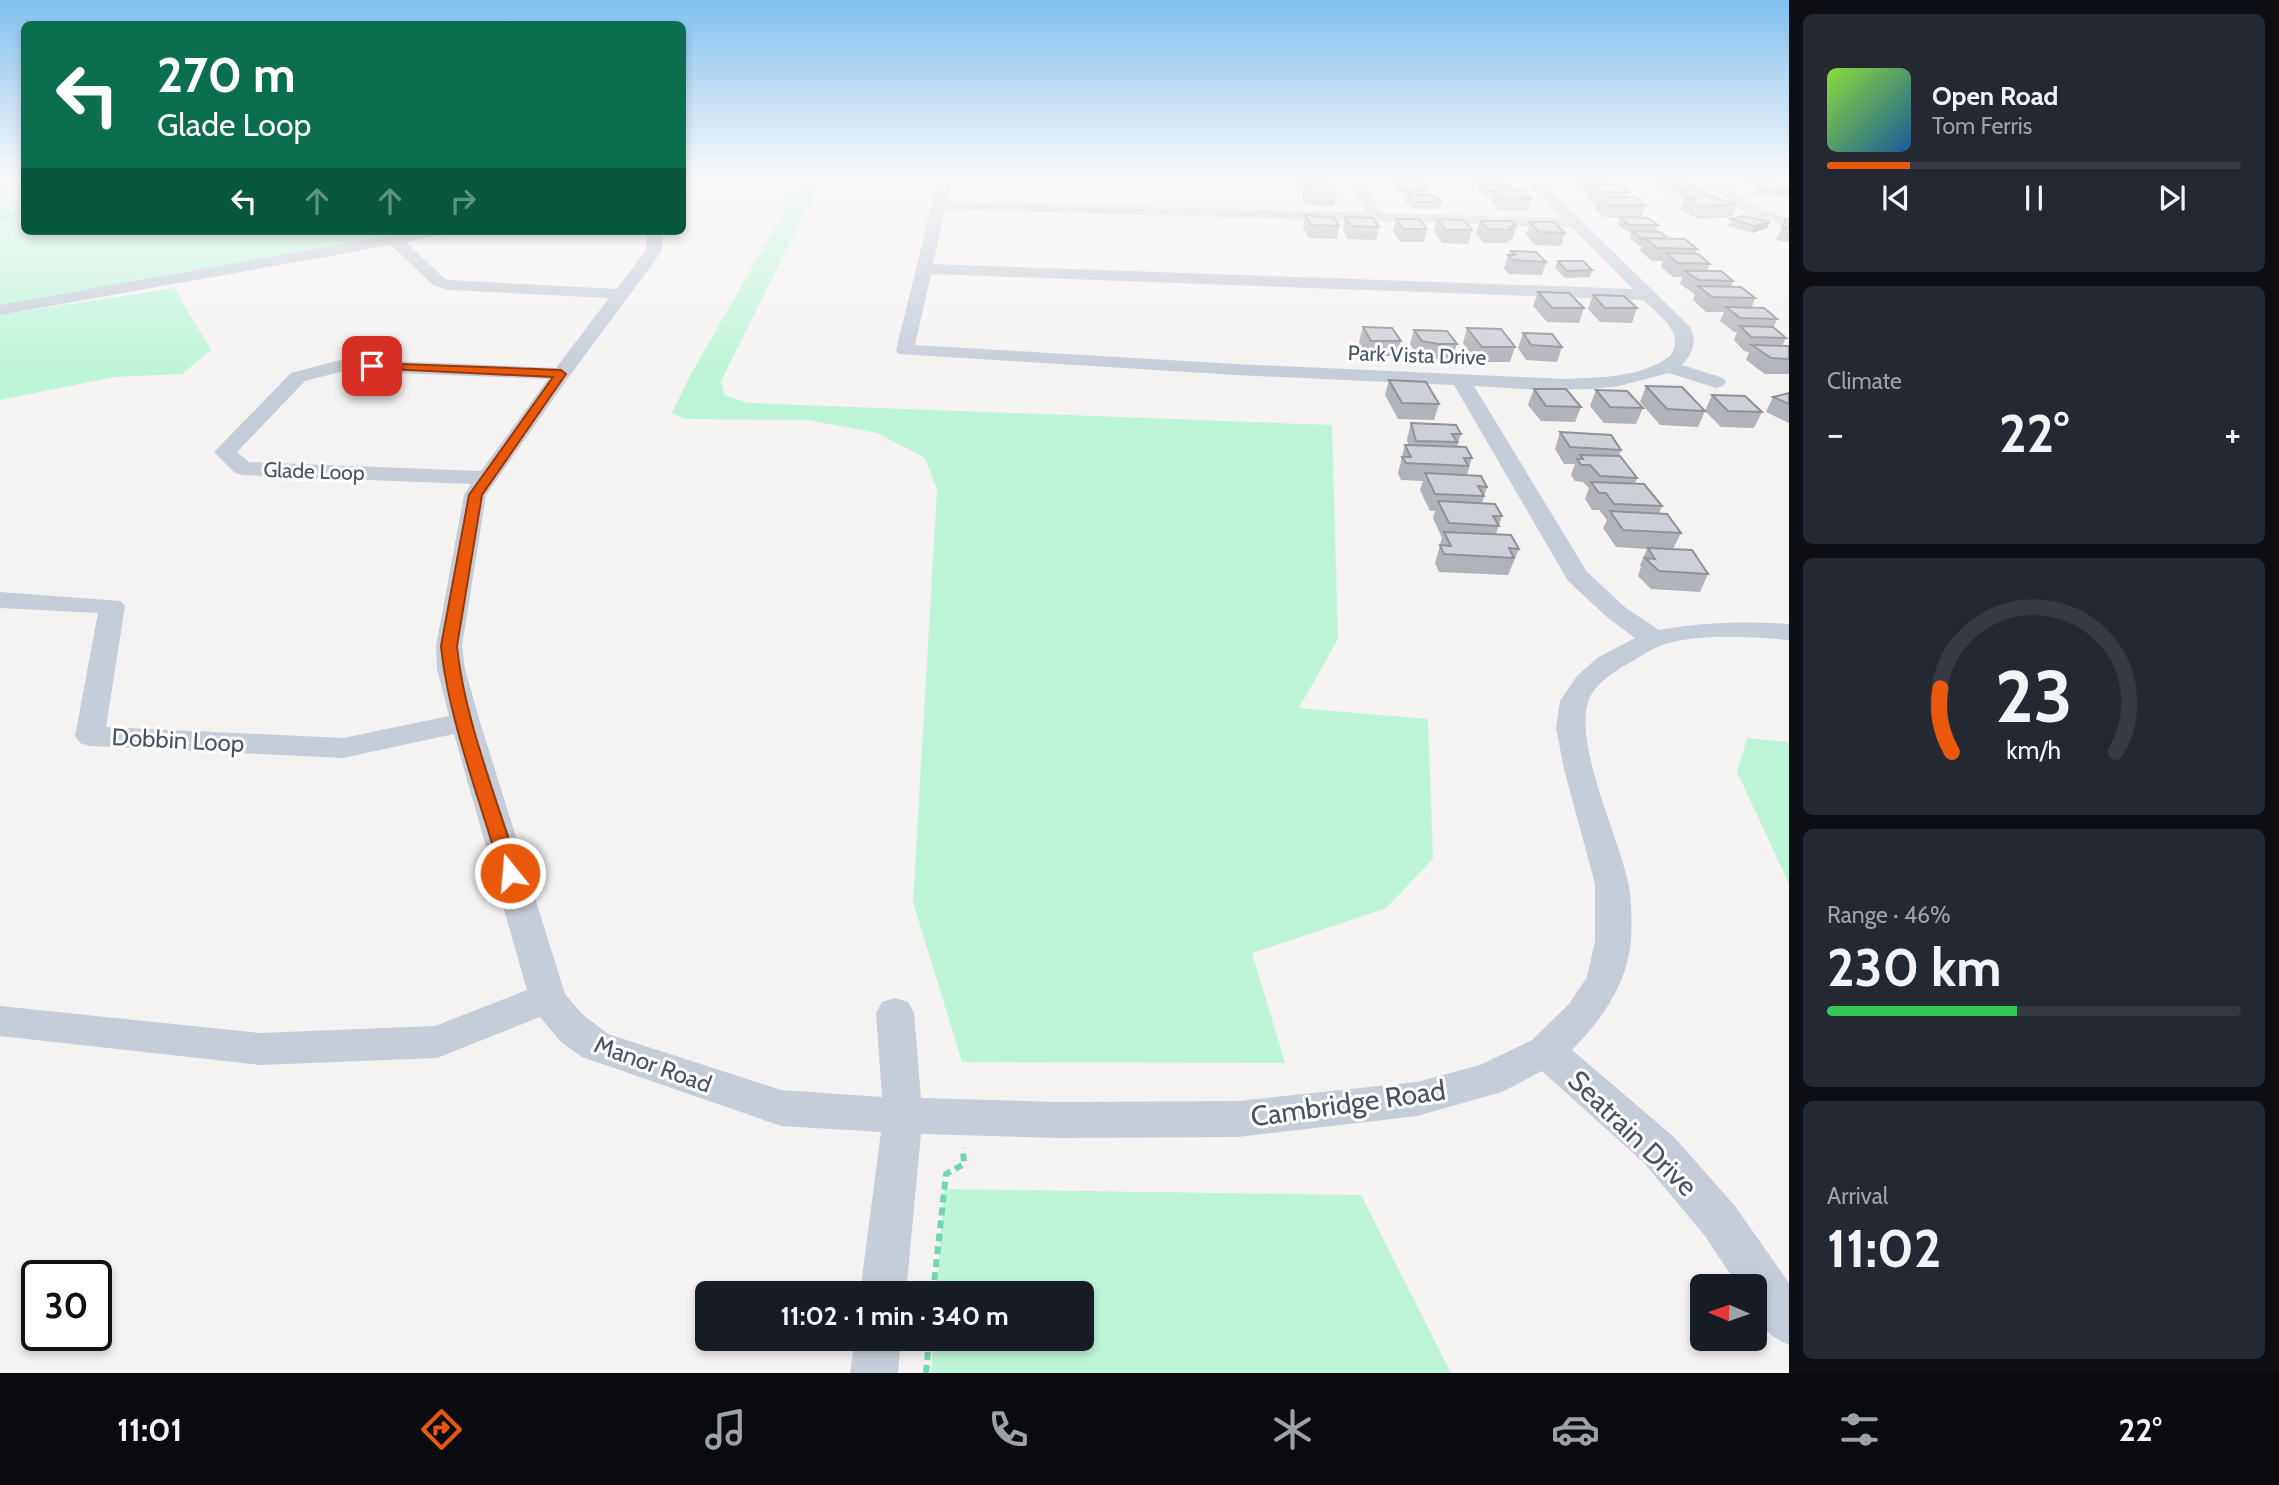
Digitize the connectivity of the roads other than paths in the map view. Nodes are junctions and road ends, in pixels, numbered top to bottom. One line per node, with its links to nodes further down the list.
1 (372, 244): 9 (street)
2 (399, 244): 7 (street)
3 (656, 244): 7 (street, Manor Road)
4 (930, 244): 6 (street)
5 (1597, 244): 8 (street)
6 (924, 269): 8 (street); 12 (street, Park Vista Drive)
7 (621, 294): 11 (street, Manor Road)
8 (1650, 295): 10 (street)
9 (0, 310)
10 (1668, 367): 12 (street, Park Vista Drive); 13 (street)
11 (561, 374): 14 (street, Manor Road); 14 (street, Glade Loop)
12 (1460, 379): 17 (street)
13 (1716, 382)
14 (485, 478): 18 (street, Manor Road)
15 (0, 600): 18 (street, Dobbin Loop)
16 (1789, 632): 17 (street, Cambridge Road)
17 (1654, 639): 22 (street, Cambridge Road)
18 (465, 722): 19 (street, Manor Road)
19 (548, 998): 21 (street); 23 (street, Manor Road)
20 (895, 1013): 23 (street)
21 (0, 1021)
22 (1546, 1051): 23 (street, Cambridge Road); 25 (street, Seatrain Drive)
23 (902, 1116): 24 (street)
24 (884, 1281)
25 (1789, 1322)
26 (877, 1351): 27 (street)
27 (874, 1373)

